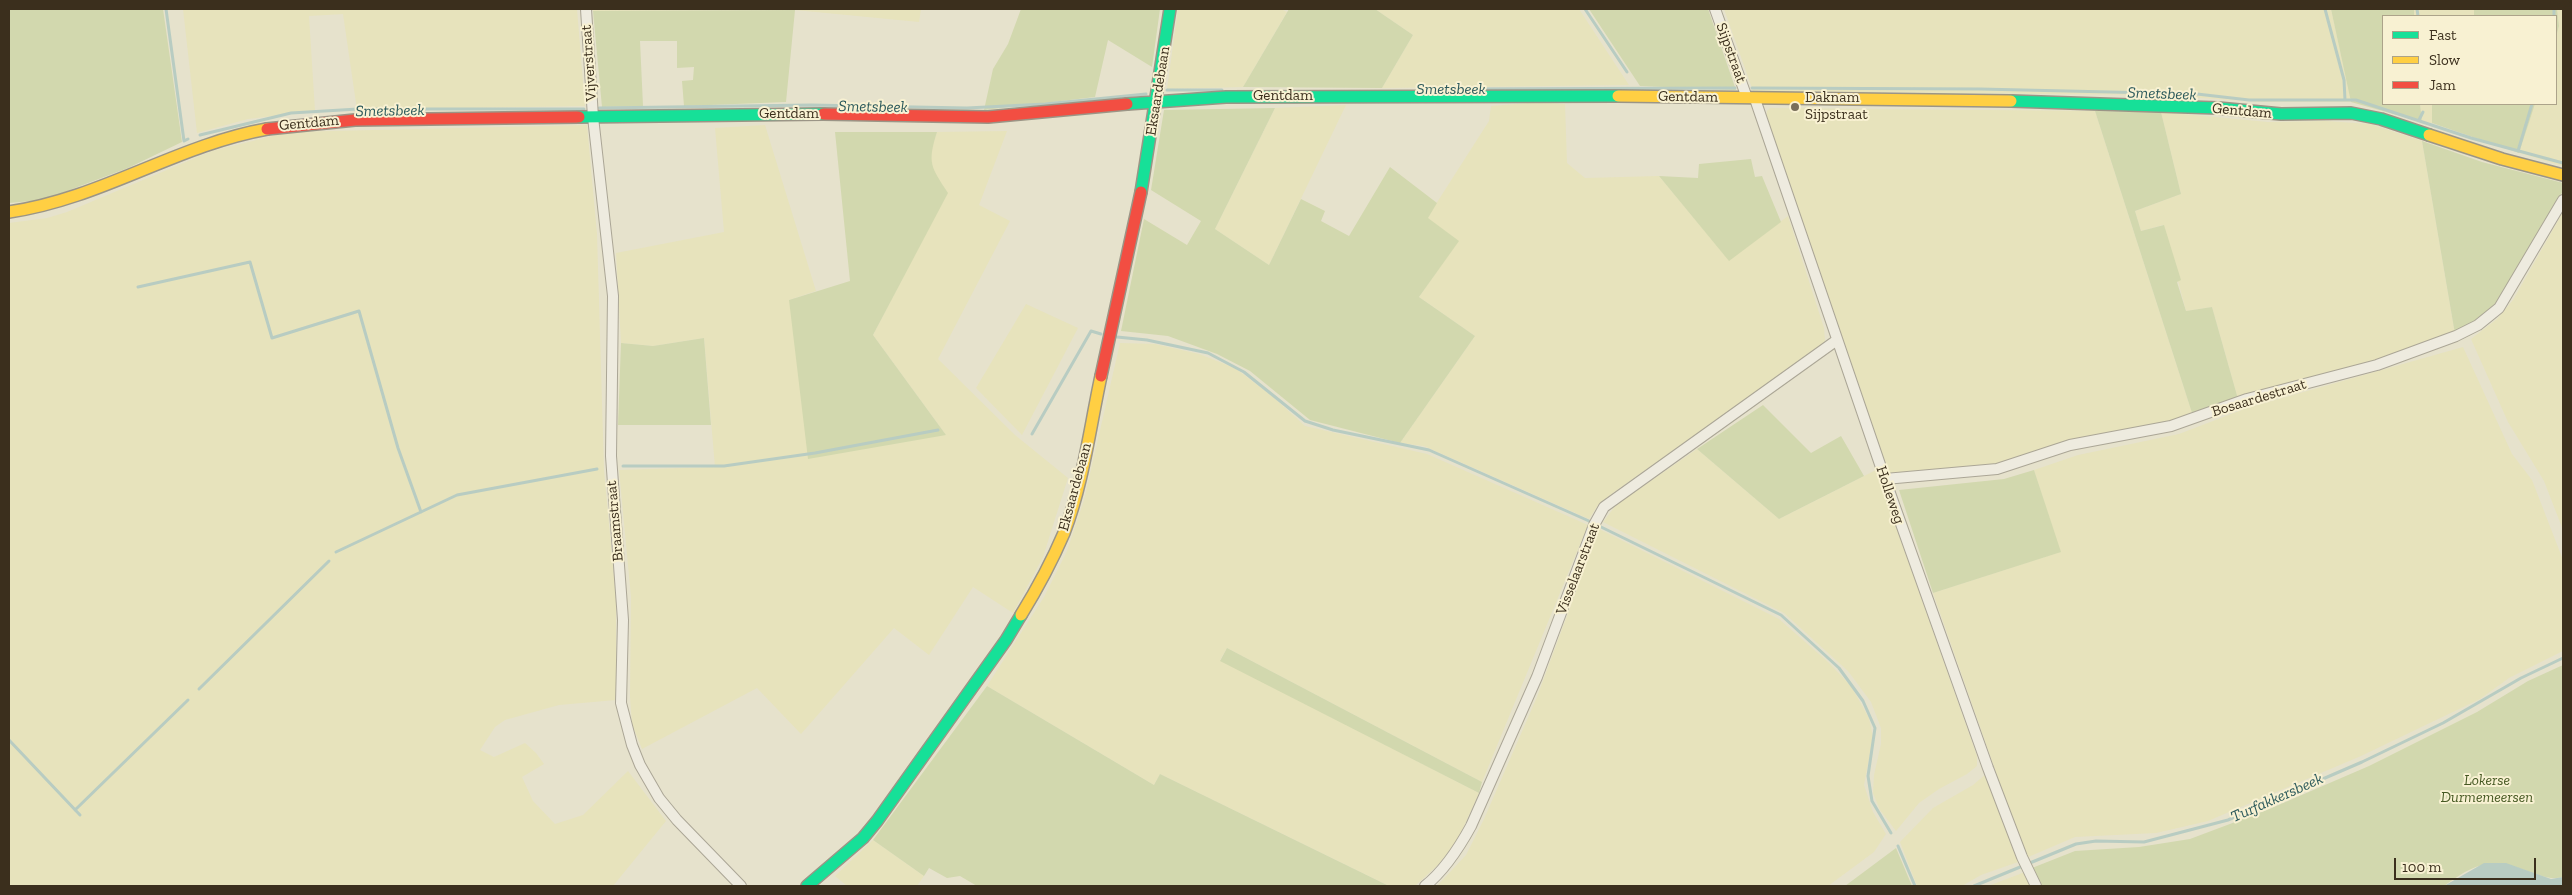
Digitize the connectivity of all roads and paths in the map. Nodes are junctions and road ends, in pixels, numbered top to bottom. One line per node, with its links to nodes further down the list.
1 (586, 9): 6 (street, Vijverstraat)
2 (1170, 9): 5 (street, Eksaardebaan)
3 (1715, 9): 4 (street, Sijpstraat)
4 (1751, 99): 5 (street, Gentdam); 7 (street, Gentdam); 10 (street, Holleweg)
5 (1156, 102): 6 (street, Gentdam); 13 (street, Eksaardebaan)
6 (593, 117): 9 (street, Gentdam); 12 (street, Braamstraat)
7 (2563, 175)
8 (2563, 200): 11 (street, Bosaardestraat)
9 (9, 212)
10 (1837, 340): 11 (street, Holleweg); 14 (street, Visselaarstraat)
11 (1885, 479): 15 (street, Holleweg)
12 (741, 886)
13 (807, 886)
14 (1425, 886)
15 (2036, 886)

